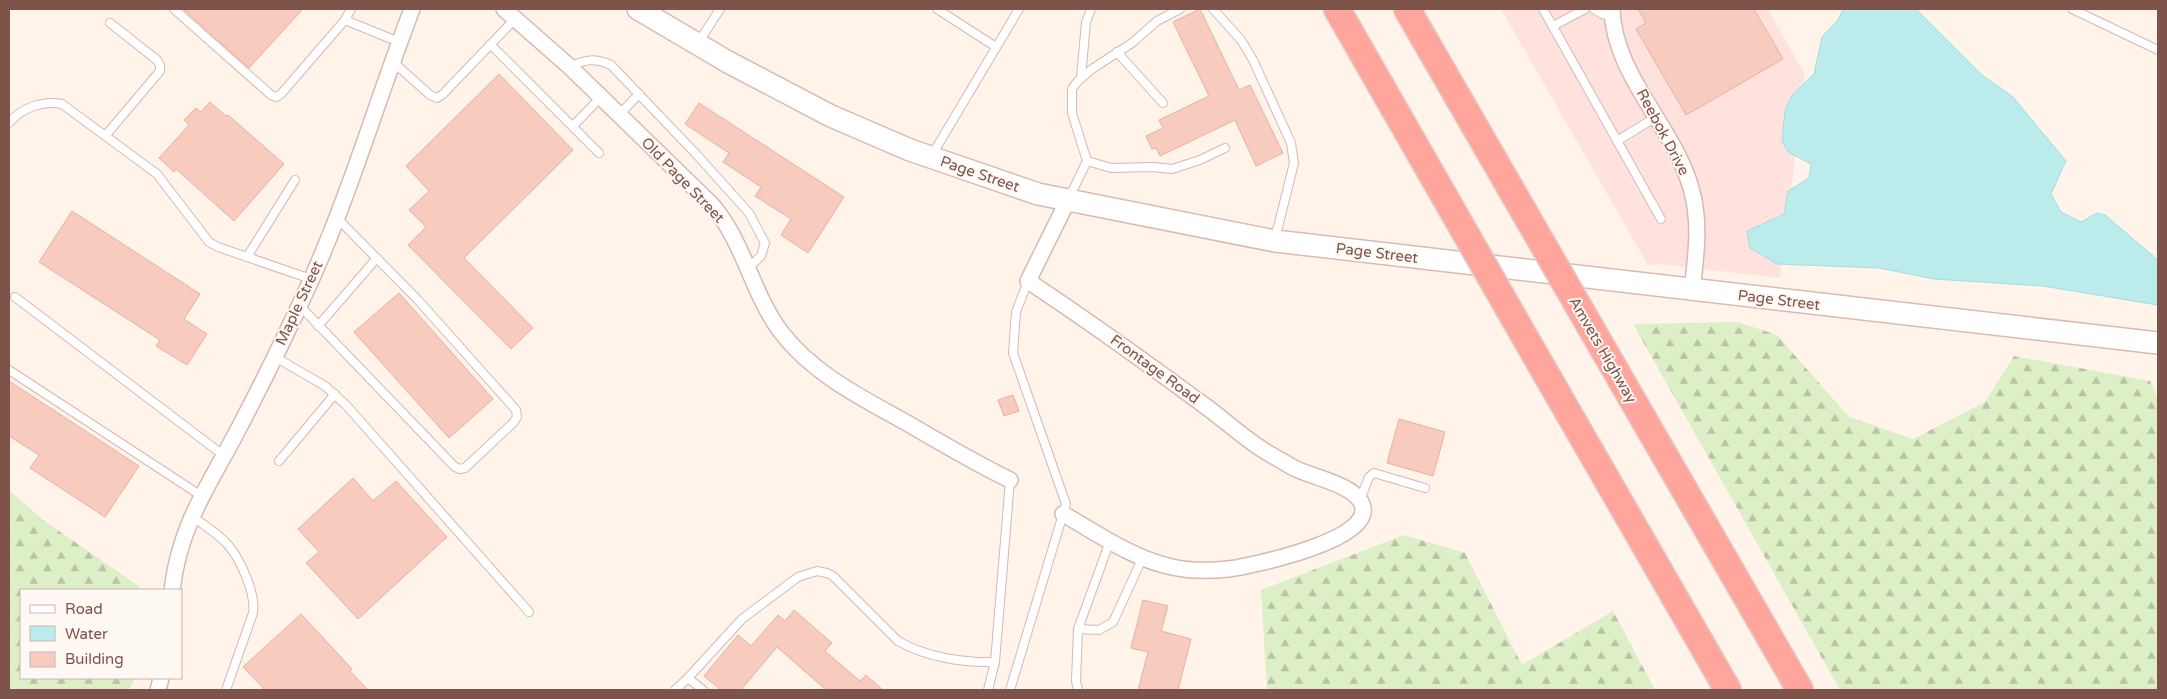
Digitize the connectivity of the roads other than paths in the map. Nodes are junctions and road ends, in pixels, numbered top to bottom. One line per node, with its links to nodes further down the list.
1 (174, 9): 19 (lane)
2 (351, 9): 19 (lane)
3 (412, 9): 22 (street, Maple Street)
4 (638, 9): 23 (main road, Page Street)
5 (720, 9): 23 (lane)
6 (937, 9): 25 (lane)
7 (1019, 9): 25 (lane)
8 (1091, 9): 30 (lane)
9 (1180, 9): 27 (lane)
10 (1213, 9): 48 (lane)
11 (1337, 9): 83 (highway, bridge)
12 (1407, 9): 84 (highway, Amvets Highway, bridge)
13 (1543, 9): 21 (lane)
14 (1585, 9): 21 (lane)
15 (1594, 9): 17 (lane)
16 (2072, 9): 26 (lane)
17 (1612, 13): 35 (street, Reebok Drive)
18 (510, 14): 24 (lane); 29 (street, Old Page Street)
19 (345, 20): 22 (lane)
20 (110, 23): 38 (lane)
21 (1553, 26): 39 (lane)
22 (399, 42): 28 (street, Maple Street)
23 (697, 44): 42 (main road, Page Street)
24 (491, 45): 28 (lane); 37 (lane)
25 (996, 47): 42 (lane)
26 (2158, 50)
27 (1117, 52): 30 (lane); 33 (lane)
28 (392, 61): 46 (street, Maple Street)
29 (570, 67): 31 (lane); 32 (street, Old Page Street)
30 (1081, 78): 43 (lane)
31 (639, 94): 34 (lane); 51 (lane)
32 (601, 98): 34 (street, Old Page Street); 37 (lane)
33 (1163, 103)
34 (619, 115): 51 (street, Old Page Street)
35 (1656, 117): 39 (lane); 54 (street, Reebok Drive)
36 (9, 123): 38 (lane)
37 (573, 126): 41 (lane)
38 (106, 135): 49 (lane)
39 (1617, 141): 47 (lane)
40 (1224, 148): 43 (lane)
41 (599, 152)
42 (931, 157): 45 (main road, Page Street)
43 (1087, 161): 45 (lane)
44 (295, 180): 49 (lane)
45 (1068, 200): 48 (main road, Page Street); 53 (street)
46 (337, 218): 50 (lane); 52 (street, Maple Street)
47 (1661, 219)
48 (1275, 241): 54 (main road, Page Street)
49 (247, 257): 52 (lane)
50 (377, 258): 57 (lane); 57 (lane)
51 (748, 268): 64 (street, Old Page Street)
52 (311, 279): 56 (street, Maple Street)
53 (1028, 281): 67 (street, Frontage Road); 68 (lane)
54 (1692, 290): 58 (main road, Page Street)
55 (15, 297): 62 (lane)
56 (299, 305): 57 (lane); 59 (street, Maple Street)
57 (318, 326)
58 (2158, 343)
59 (275, 357): 61 (lane); 62 (street, Maple Street)
60 (9, 370): 66 (lane)
61 (335, 394): 63 (lane); 73 (lane)
62 (223, 455): 66 (street, Maple Street)
63 (279, 461)
64 (1010, 480): 75 (lane)
65 (1425, 488): 67 (lane)
66 (200, 495): 69 (street, Maple Street)
67 (1360, 500): 71 (street)
68 (1063, 514): 70 (street); 81 (lane)
69 (191, 516): 72 (street, Maple Street); 77 (lane)
70 (1110, 541): 71 (street); 74 (lane)
71 (1143, 557): 74 (lane)
72 (172, 589)
73 (529, 612)
74 (1078, 628): 82 (lane)
75 (995, 662): 76 (lane); 80 (lane)
76 (688, 678): 78 (lane); 79 (lane)
77 (226, 690)
78 (675, 690)
79 (703, 690)
80 (988, 690)
81 (1010, 690)
82 (1078, 690)
83 (1728, 690)
84 (1800, 690)

